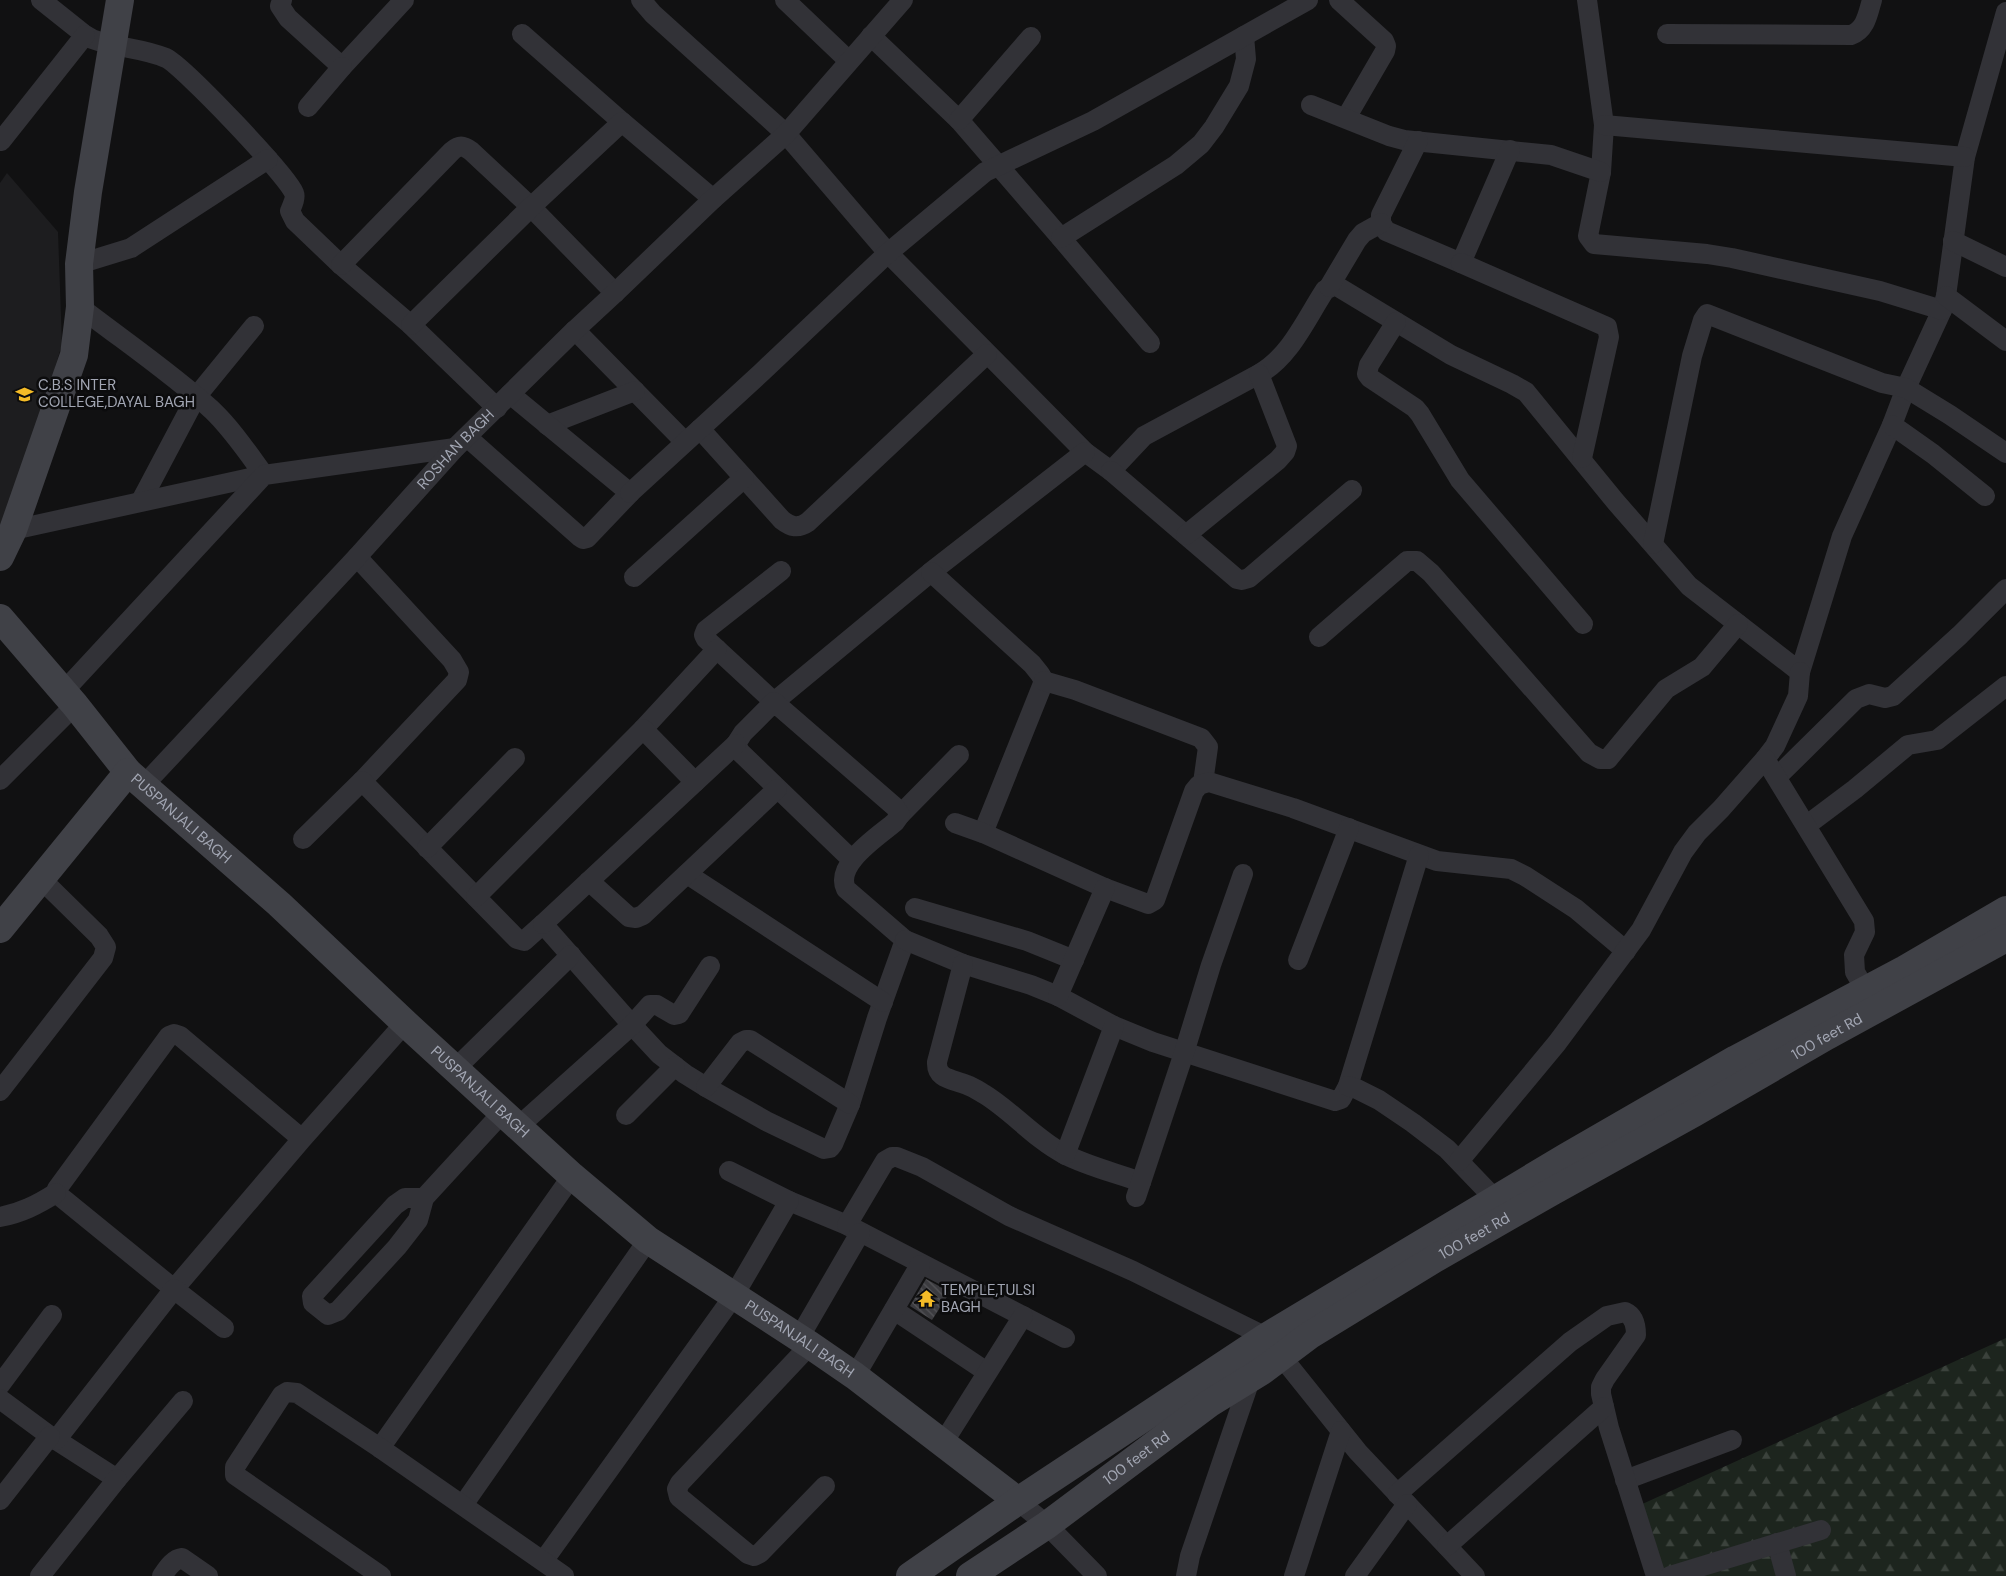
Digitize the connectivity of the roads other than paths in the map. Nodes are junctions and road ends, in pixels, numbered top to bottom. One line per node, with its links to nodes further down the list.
1 (41, 0): 15 (street)
2 (120, 0): 19 (main road)
3 (282, 0): 21 (street)
4 (404, 0): 21 (street)
5 (641, 0): 28 (street)
6 (785, 0): 20 (street)
7 (903, 0): 16 (street, ROSHAN BAGH)
8 (1308, 0): 17 (street)
9 (1339, 0): 24 (street)
10 (1586, 0): 27 (street)
11 (1872, 0): 14 (street)
12 (2006, 12): 32 (street)
13 (522, 34): 26 (street)
14 (1667, 34)
15 (85, 36): 19 (street); 29 (street)
16 (871, 36): 20 (street, ROSHAN BAGH); 25 (street)
17 (1244, 36): 34 (street); 39 (street)
18 (1031, 37): 25 (street)
19 (113, 46): 33 (street); 43 (main road)
20 (849, 61): 28 (street, ROSHAN BAGH)
21 (342, 67): 23 (street)
22 (1311, 105): 24 (street)
23 (308, 106)
24 (1346, 118): 30 (street)
25 (959, 120): 34 (street)
26 (622, 122): 36 (street); 37 (street)
27 (1604, 125): 32 (street); 35 (street)
28 (786, 134): 36 (street, ROSHAN BAGH); 41 (street)
29 (1, 141)
30 (1418, 141): 31 (street); 38 (street)
31 (1510, 150): 35 (street); 42 (street)
32 (1965, 157): 40 (street)
33 (268, 159): 43 (street); 44 (street)
34 (998, 164): 39 (street); 41 (street)
35 (1601, 172): 48 (street)
36 (713, 198): 47 (street, ROSHAN BAGH)
37 (531, 207): 44 (street); 47 (street); 51 (street)
38 (1381, 223): 42 (street); 46 (street)
39 (1062, 238): 55 (street)
40 (1953, 241): 45 (street); 48 (street)
41 (888, 253): 56 (street); 64 (street)
42 (1461, 263): 68 (street)
43 (79, 264): 49 (main road)
44 (341, 265): 51 (street)
45 (2006, 267)
46 (1329, 287): 50 (street); 57 (street)
47 (616, 293): 53 (street, ROSHAN BAGH)
48 (1944, 303): 54 (street); 58 (street)
49 (80, 307): 60 (street); 76 (main road)
50 (1396, 322): 68 (street); 85 (street)
51 (411, 325): 61 (street)
52 (254, 326): 60 (street)
53 (575, 330): 59 (street); 61 (street, ROSHAN BAGH)
54 (2006, 341)
55 (1150, 343)
56 (987, 354): 66 (street); 71 (street)
57 (1259, 374): 69 (street); 77 (street)
58 (1906, 388): 62 (street); 67 (street); 78 (street)
59 (635, 391): 63 (street); 64 (street)
60 (196, 397): 70 (street); 75 (street)
61 (504, 401): 63 (street); 65 (street, ROSHAN BAGH)
62 (1892, 424): 74 (street); 90 (street)
63 (548, 425): 73 (street)
64 (692, 436): 71 (street); 73 (street)
65 (461, 443): 70 (street); 73 (street); 80 (street, ROSHAN BAGH)
66 (1085, 452): 69 (street); 82 (street)
67 (2006, 454)
68 (1582, 458): 78 (street)
69 (1111, 471): 77 (street)
70 (264, 475): 75 (street); 93 (street)
71 (744, 478): 83 (street)
72 (1352, 490): 77 (street)
73 (630, 493)
74 (1985, 496)
75 (141, 501): 76 (street)
76 (13, 530): 79 (main road)
77 (1186, 535)
78 (1653, 544): 86 (street)
79 (0, 557)
80 (357, 558): 101 (street, ROSHAN BAGH); 103 (street)
81 (781, 571): 89 (street)
82 (930, 572): 91 (street); 94 (street)
83 (634, 578)
84 (2006, 588): 100 (street)
85 (1583, 624)
86 (1738, 624): 88 (street); 90 (street)
87 (2, 626): 93 (main road, PUSPANJALI BAGH)
88 (1318, 637)
89 (717, 649): 94 (street); 95 (street)
90 (1800, 672): 99 (street)
91 (1044, 681): 105 (street); 111 (street)
92 (2006, 686): 109 (street)
93 (69, 699): 101 (main road, PUSPANJALI BAGH); 102 (street)
94 (774, 702): 96 (street); 107 (street)
95 (643, 729): 104 (street); 121 (street)
96 (736, 744): 104 (street); 106 (street)
97 (959, 755): 107 (street)
98 (515, 758): 113 (street)
99 (1766, 759): 100 (street); 128 (street)
100 (1777, 777): 109 (street)
101 (136, 778): 118 (main road); 137 (main road, PUSPANJALI BAGH)
102 (0, 780)
103 (362, 781): 112 (street); 113 (street)
104 (695, 782): 119 (street)
105 (1203, 783): 110 (street); 120 (street)
106 (777, 789): 115 (street); 116 (street)
107 (900, 815): 115 (street)
108 (955, 823): 111 (street)
109 (1807, 825): 134 (street)
110 (1349, 828): 114 (street); 131 (street)
111 (983, 833): 120 (street)
112 (303, 839)
113 (428, 848): 121 (street)
114 (1419, 855): 128 (street); 143 (street)
115 (851, 859): 127 (street)
116 (686, 874): 119 (street); 136 (street)
117 (1243, 874): 140 (street)
118 (41, 879): 125 (main road); 145 (street)
119 (589, 881): 124 (street)
120 (1104, 888): 130 (street)
121 (476, 897): 124 (street)
122 (915, 908): 130 (street)
123 (2006, 910): 134 (main road)
124 (543, 924): 129 (street)
125 (0, 930)
126 (2006, 938): 170 (main road, 100 feet Rd)
127 (905, 940): 132 (street); 136 (street)
128 (1626, 951): 151 (street)
129 (570, 955): 138 (street); 142 (street)
130 (1074, 960): 135 (street)
131 (1298, 960)
132 (963, 964): 135 (street); 150 (street)
133 (710, 966): 138 (street)
134 (1866, 991): 156 (main road)
135 (1058, 996): 139 (street)
136 (883, 1002): 146 (street)
137 (405, 1023): 142 (main road, PUSPANJALI BAGH); 149 (street)
138 (632, 1025): 141 (street); 148 (street)
139 (1114, 1026): 140 (street); 150 (street)
140 (1184, 1053): 143 (street); 150 (street)
141 (675, 1066): 144 (street); 147 (street)
142 (456, 1069): 148 (main road, PUSPANJALI BAGH)
143 (1348, 1086): 151 (street)
144 (706, 1087): 146 (street); 146 (street)
145 (0, 1090)
146 (850, 1104)
147 (626, 1115)
148 (511, 1119): 153 (main road, PUSPANJALI BAGH); 155 (street)
149 (302, 1139): 154 (street); 162 (street)
150 (1065, 1155)
151 (1460, 1161): 156 (street)
152 (729, 1171): 157 (street)
153 (572, 1176): 160 (main road, PUSPANJALI BAGH); 182 (street)
154 (56, 1193): 158 (street); 162 (street)
155 (424, 1198): 155 (street)
156 (1495, 1199): 170 (main road)
157 (789, 1201): 159 (street); 163 (street)
158 (0, 1217)
159 (854, 1229): 161 (street); 169 (street); 170 (street)
160 (648, 1240): 163 (main road, PUSPANJALI BAGH); 189 (street)
161 (920, 1265): 164 (street); 166 (street)
162 (174, 1289): 167 (street); 179 (street)
163 (733, 1297): 169 (main road, PUSPANJALI BAGH); 194 (street)
164 (894, 1310): 171 (street); 172 (street)
165 (52, 1315): 174 (street)
166 (1022, 1316): 168 (street); 171 (street)
167 (224, 1328)
168 (1065, 1338)
169 (805, 1342): 172 (main road, PUSPANJALI BAGH); 185 (street)
170 (1274, 1347): 173 (main road, 100 feet Rd); 178 (street); 188 (main road)
171 (987, 1372): 181 (street)
172 (855, 1376): 181 (main road, PUSPANJALI BAGH)
173 (1251, 1378): 190 (main road, 100 feet Rd); 203 (street)
174 (0, 1385)
175 (0, 1399): 179 (street)
176 (183, 1401): 183 (street)
177 (1604, 1407): 184 (street); 186 (street); 193 (street)
178 (1341, 1431): 186 (street); 204 (street)
179 (53, 1438): 183 (street); 187 (street)
180 (1732, 1440): 184 (street)
181 (943, 1443): 188 (main road, PUSPANJALI BAGH)
182 (380, 1448): 189 (street); 198 (street)
183 (116, 1479): 195 (street)
184 (1625, 1480): 207 (street)
185 (825, 1486)
186 (1402, 1499): 193 (street); 205 (street)
187 (0, 1500)
188 (1018, 1501): 190 (street); 200 (main road)
189 (463, 1505): 194 (street)
190 (1047, 1525): 201 (main road, 100 feet Rd); 202 (street)
191 (1821, 1530): 192 (street)
192 (1777, 1544): 208 (street); 209 (street)
193 (1447, 1546): 206 (street)
194 (544, 1560): 199 (street)
195 (40, 1576)
196 (162, 1576): 197 (street)
197 (208, 1576)
198 (381, 1576)
199 (564, 1576)
200 (910, 1576)
201 (970, 1576)
202 (1097, 1576)
203 (1186, 1576)
204 (1294, 1576)
205 (1355, 1576)
206 (1475, 1576)
207 (1656, 1576)
208 (1670, 1576)
209 (1786, 1576)

